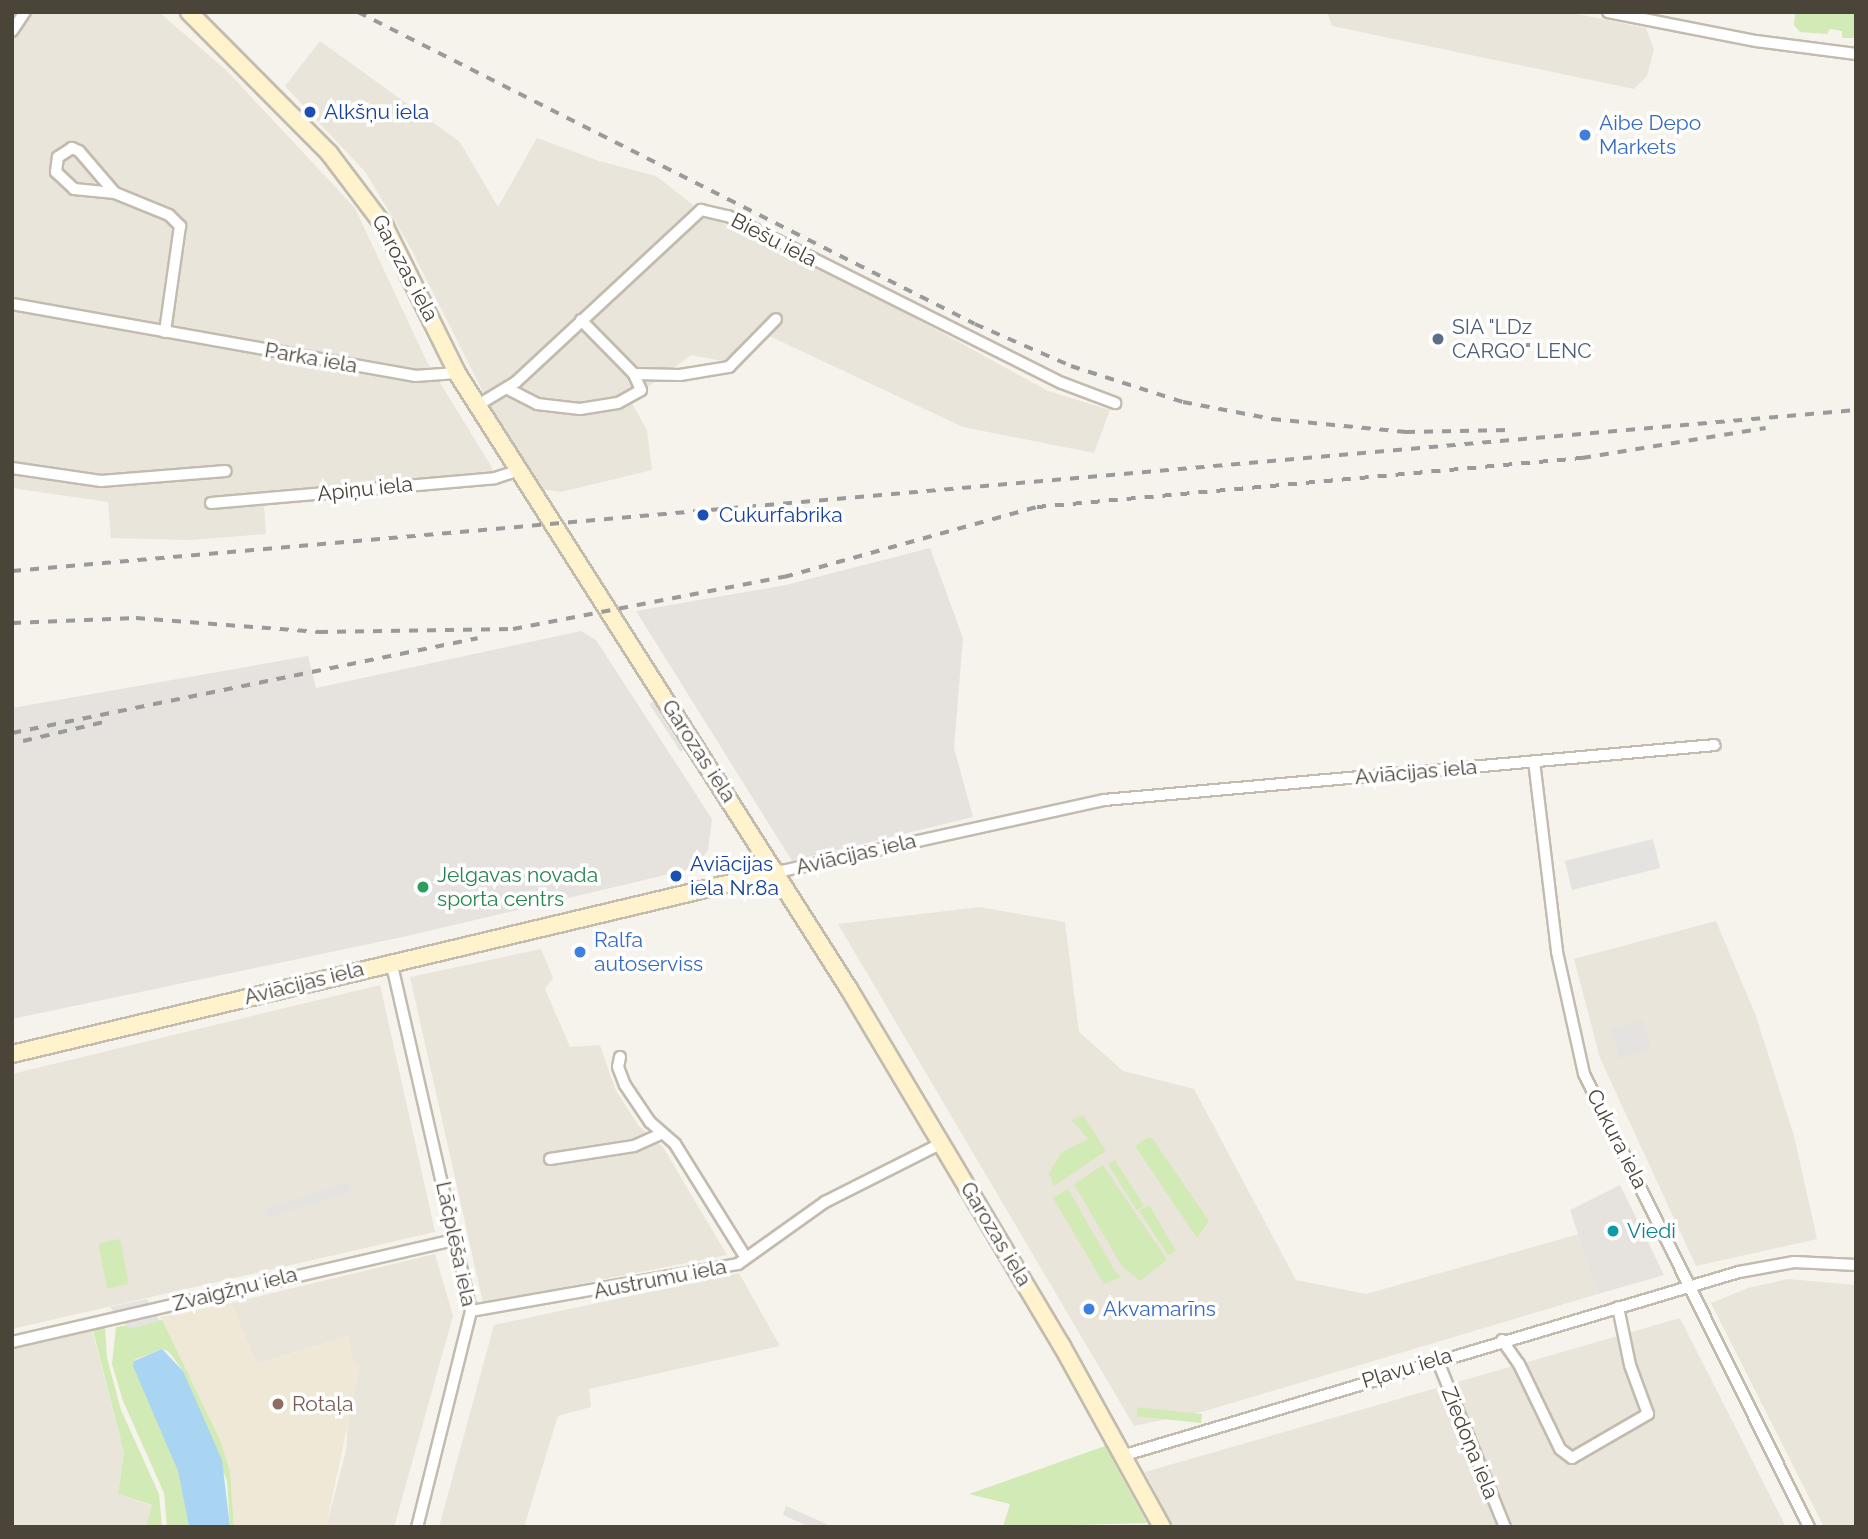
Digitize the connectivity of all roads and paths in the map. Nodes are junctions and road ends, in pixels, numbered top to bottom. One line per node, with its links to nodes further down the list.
1 (25, 12): 4 (street)
2 (189, 12): 11 (main road, Garozas iela)
3 (1608, 12): 5 (street)
4 (12, 31)
5 (1856, 54)
6 (115, 193): 6 (street); 10 (street)
7 (12, 304): 10 (street, Parka iela)
8 (776, 318): 12 (street)
9 (580, 320): 12 (street); 13 (street, Biešu iela); 14 (street, Biešu iela)
10 (165, 332): 11 (street, Parka iela)
11 (457, 373): 15 (main road, Garozas iela)
12 (634, 374): 13 (street)
13 (508, 389): 15 (street, Biešu iela)
14 (1115, 402)
15 (478, 405): 18 (main road, Garozas iela)
16 (12, 468): 17 (street)
17 (226, 471)
18 (517, 471): 19 (street, Apiņu iela); 22 (main road, Garozas iela)
19 (211, 503)
20 (1715, 746): 21 (street, Aviācijas iela)
21 (1534, 761): 22 (street, Aviācijas iela); 32 (street, Cukura iela)
22 (777, 872): 23 (main road, Aviācijas iela); 27 (main road, Garozas iela)
23 (391, 961): 24 (main road, Aviācijas iela); 29 (street, Lāčplēša iela)
24 (12, 1054)
25 (620, 1057): 26 (street)
26 (661, 1134): 28 (street); 30 (street)
27 (942, 1143): 30 (street, Austrumu iela); 38 (main road, Garozas iela)
28 (550, 1159)
29 (457, 1239): 34 (street, Lāčplēša iela); 36 (street, Zvaigžņu iela)
30 (746, 1258): 34 (street, Austrumu iela)
31 (1856, 1265): 32 (street, Pļavu iela)
32 (1690, 1286): 33 (street, Pļavu iela); 42 (street, Cukura iela)
33 (1618, 1307): 35 (street, Pļavu iela); 35 (street)
34 (471, 1311): 39 (street, Lāčplēša iela)
35 (1502, 1340): 37 (street, Pļavu iela)
36 (12, 1342)
37 (1437, 1359): 38 (street, Pļavu iela); 41 (street, Ziedoņa iela)
38 (1125, 1455): 40 (main road, Garozas iela)
39 (417, 1527)
40 (1162, 1527)
41 (1504, 1527)
42 (1809, 1527)

